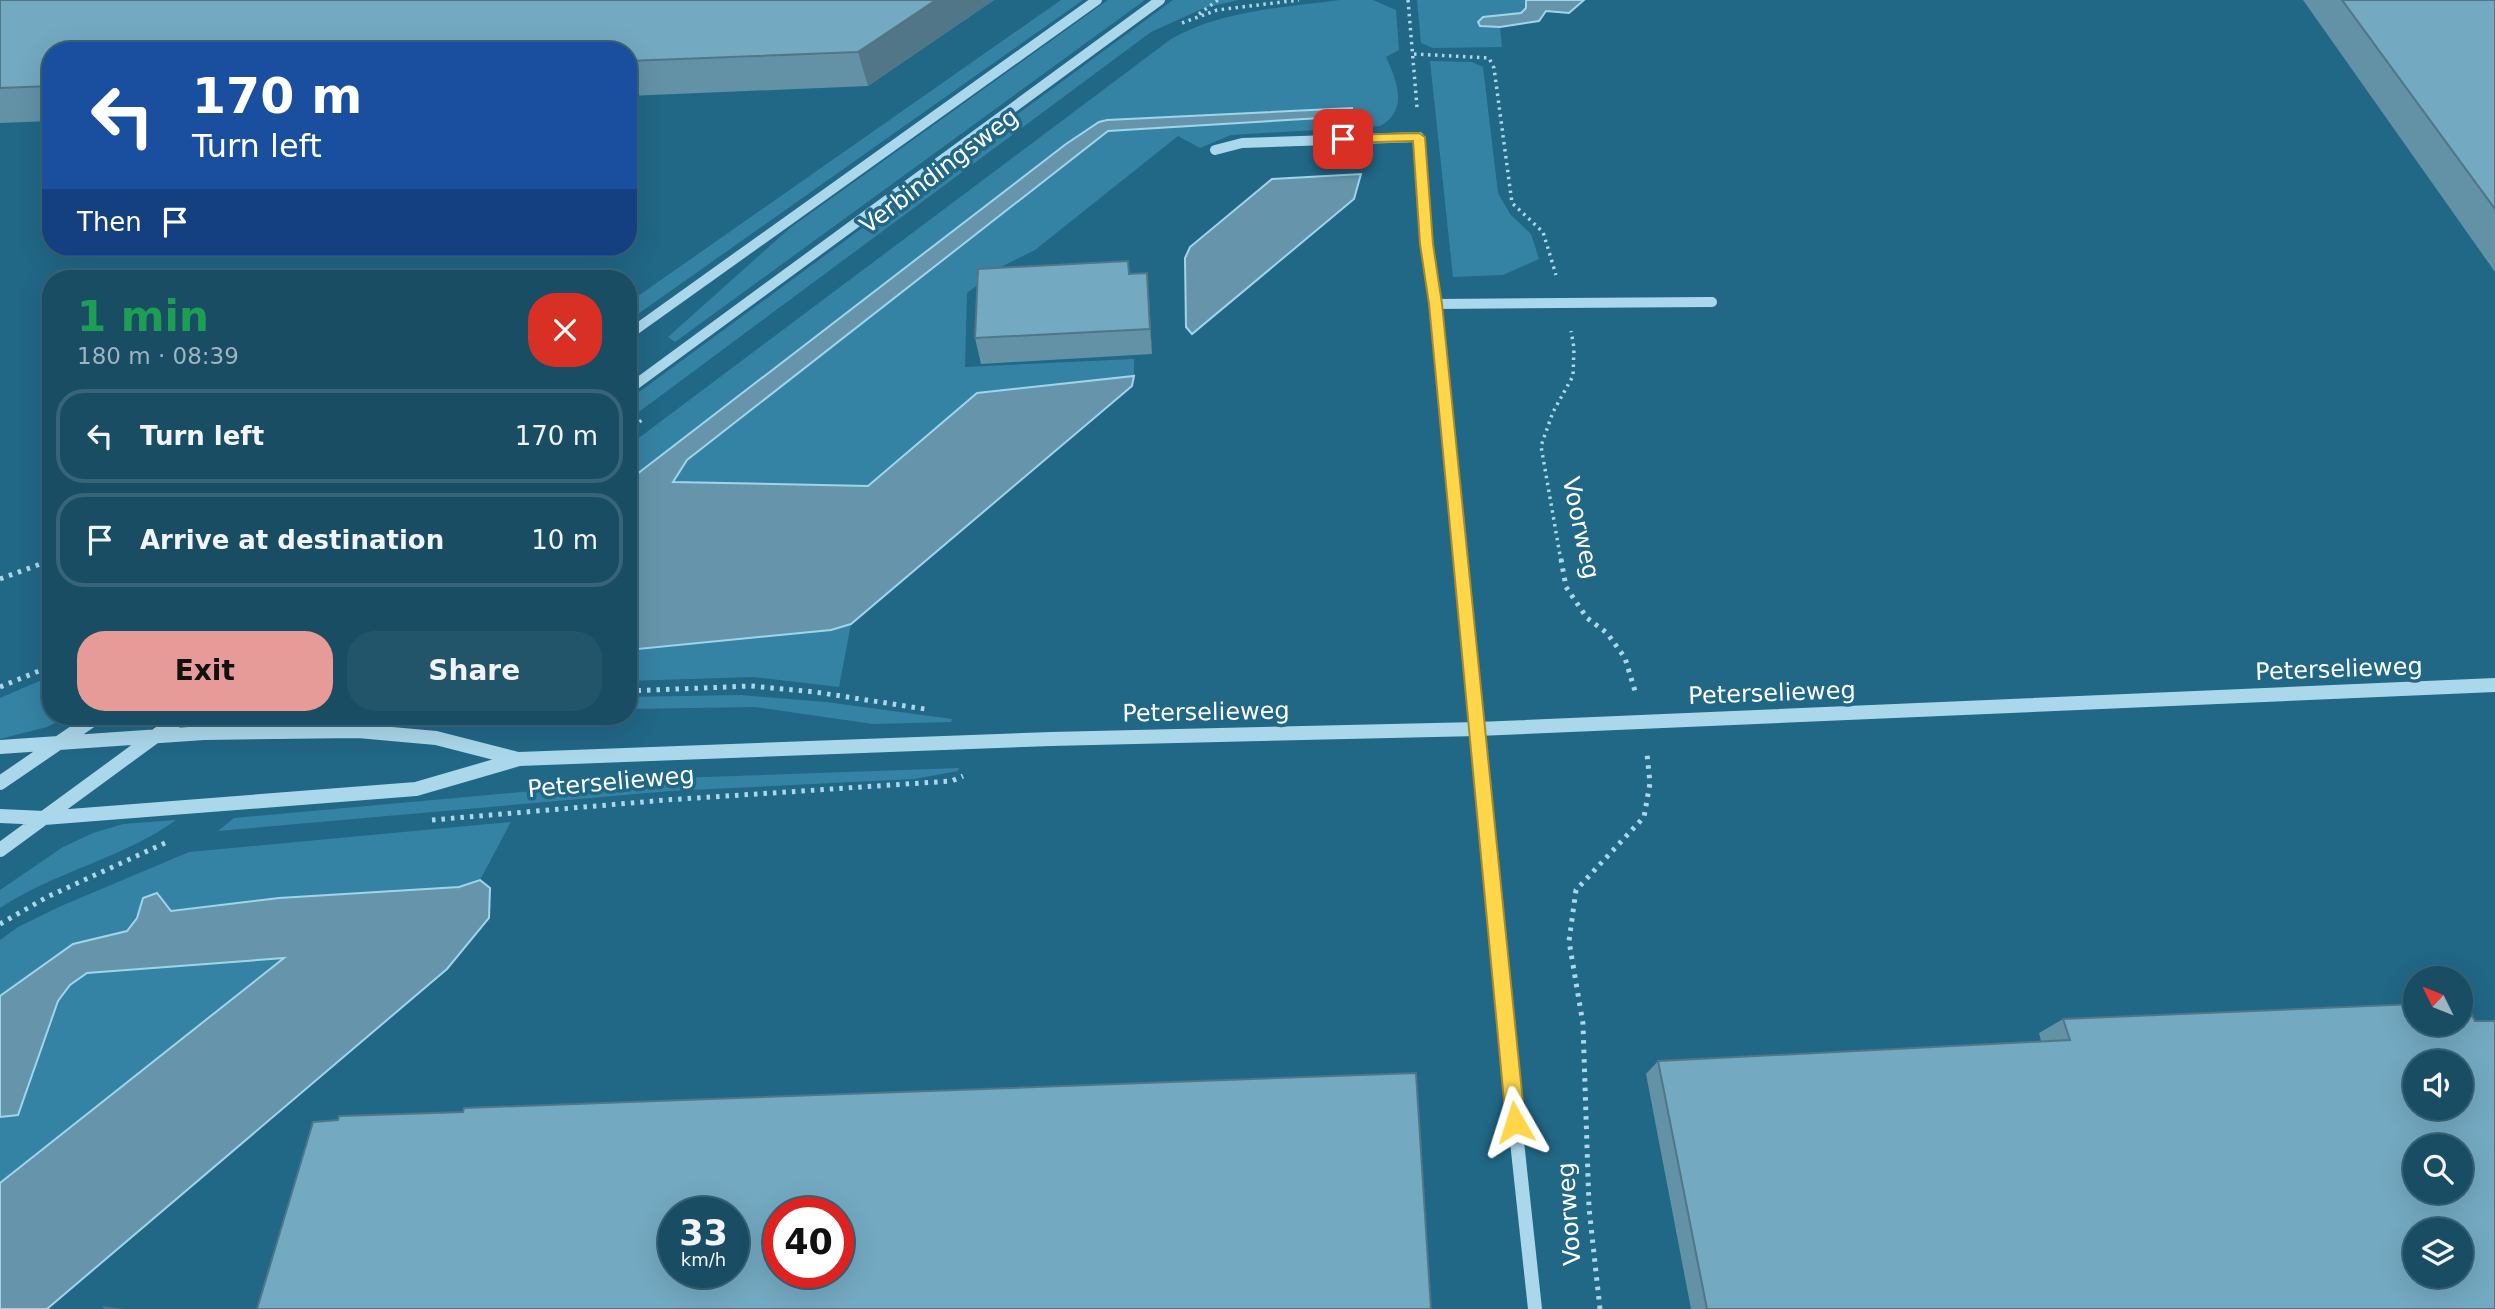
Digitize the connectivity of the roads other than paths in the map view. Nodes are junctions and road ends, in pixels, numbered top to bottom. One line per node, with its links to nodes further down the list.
1 (1097, 0): 6 (street, Verbindingsweg)
2 (1160, 0): 7 (street, Verbindingsweg)
3 (1215, 150): 5 (street, Voorweg)
4 (1712, 302): 5 (street)
5 (1436, 304): 12 (street, Voorweg)
6 (637, 329)
7 (637, 383)
8 (2495, 685): 12 (street, Peterselieweg)
9 (85, 725): 15 (street)
10 (171, 725): 14 (street)
11 (305, 725): 13 (street)
12 (1478, 729): 17 (street, Peterselieweg); 22 (street, Voorweg)
13 (310, 731): 14 (street, Peterselieweg); 17 (street, Peterselieweg)
14 (154, 737): 15 (street, Peterselieweg); 20 (street)
15 (58, 743): 16 (street, Peterselieweg); 18 (street)
16 (0, 747)
17 (519, 759): 20 (street, Peterselieweg)
18 (0, 783)
19 (0, 817): 20 (street, Peterselieweg)
20 (44, 818): 21 (street)
21 (0, 850)
22 (1535, 1309)

